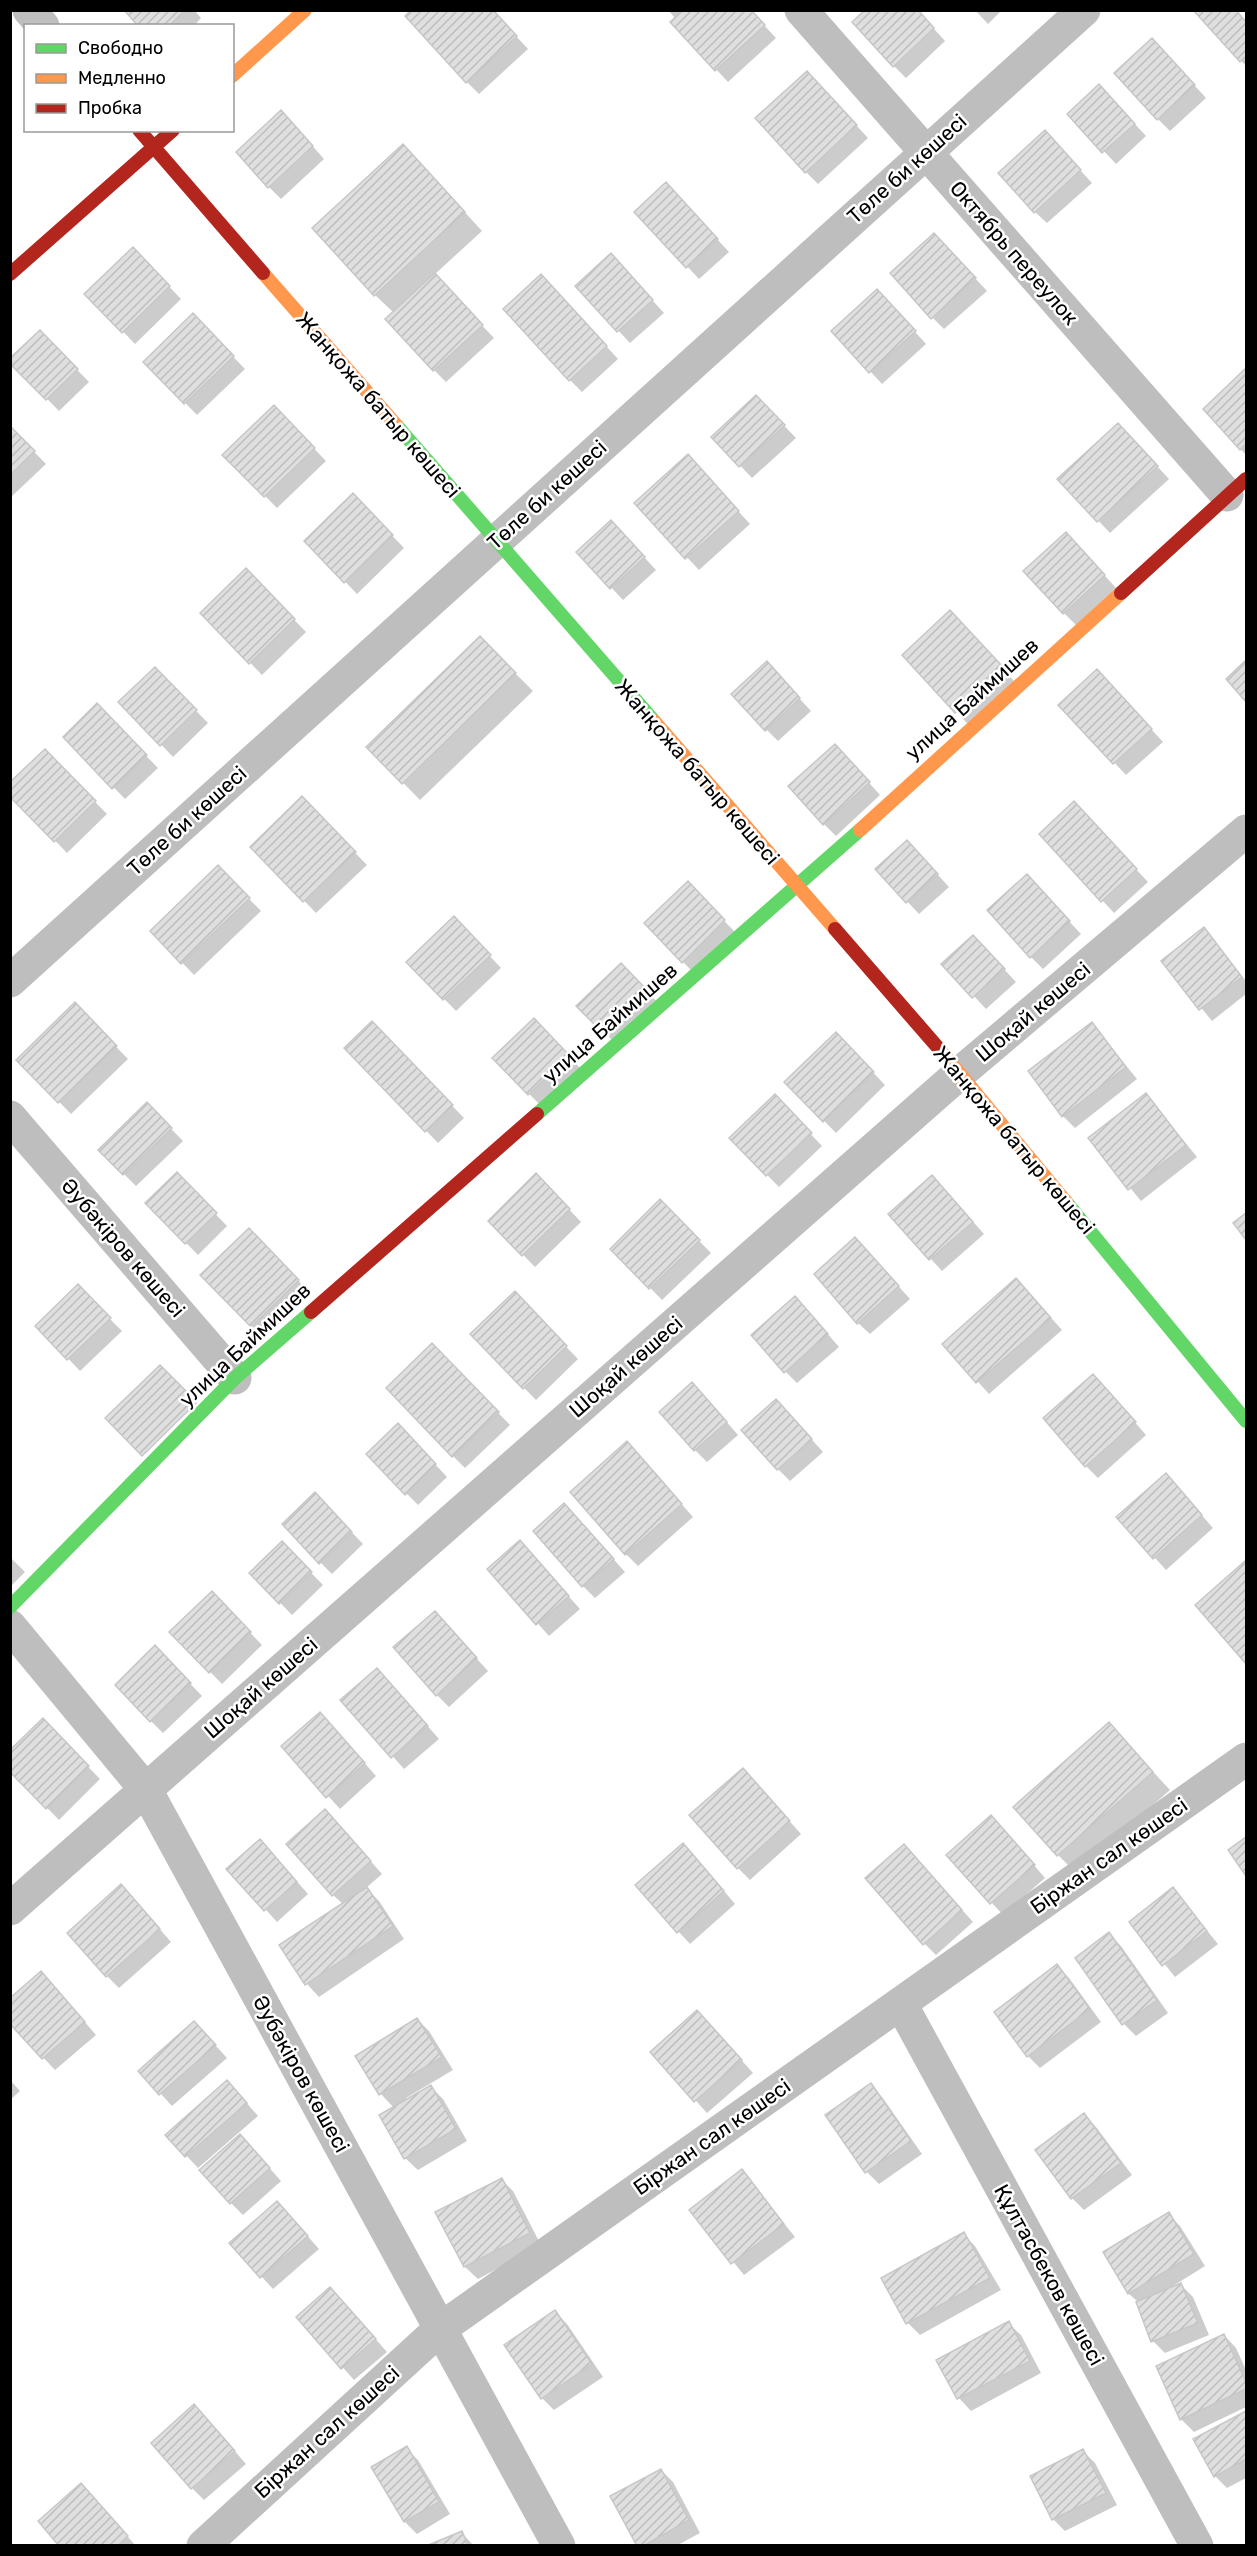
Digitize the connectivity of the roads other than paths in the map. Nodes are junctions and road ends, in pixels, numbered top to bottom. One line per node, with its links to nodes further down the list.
1 (29, 10): 5 (street)
2 (305, 10): 6 (street)
3 (801, 10): 10 (street, Октябрь переулок)
4 (1084, 10): 10 (street, Төле би көшесі)
5 (41, 24)
6 (234, 74)
7 (141, 132): 9 (street, Жанқожа батыр көшесі)
8 (171, 132): 9 (street)
9 (154, 148): 11 (street); 13 (street, Жанқожа батыр көшесі)
10 (926, 152): 12 (street, Октябрь переулок); 13 (street, Төле би көшесі)
11 (10, 274)
12 (1237, 487): 15 (street, улица Баймишев)
13 (496, 541): 15 (street, Жанқожа батыр көшесі); 16 (street, Төле би көшесі)
14 (1246, 831): 17 (street, Шоқай көшесі)
15 (797, 887): 17 (street, Жанқожа батыр көшесі); 19 (street, улица Баймишев)
16 (10, 981)
17 (960, 1073): 20 (street, Жанқожа батыр көшесі); 24 (street, Шоқай көшесі)
18 (10, 1117): 19 (street, Әубәкіров көшесі)
19 (235, 1378): 21 (street, улица Баймишев)
20 (1246, 1421)
21 (10, 1607)
22 (10, 1626): 24 (street, Әубәкіров көшесі)
23 (1246, 1760): 26 (street, Біржан сал көшесі)
24 (146, 1790): 25 (street, Шоқай көшесі); 27 (street, Әубәкіров көшесі)
25 (10, 1909)
26 (901, 2004): 27 (street, Біржан сал көшесі); 30 (street, Құлтасбеков көшесі)
27 (440, 2329): 28 (street, Біржан сал көшесі); 29 (street, Әубәкіров көшесі)
28 (203, 2546)
29 (559, 2546)
30 (1197, 2546)

